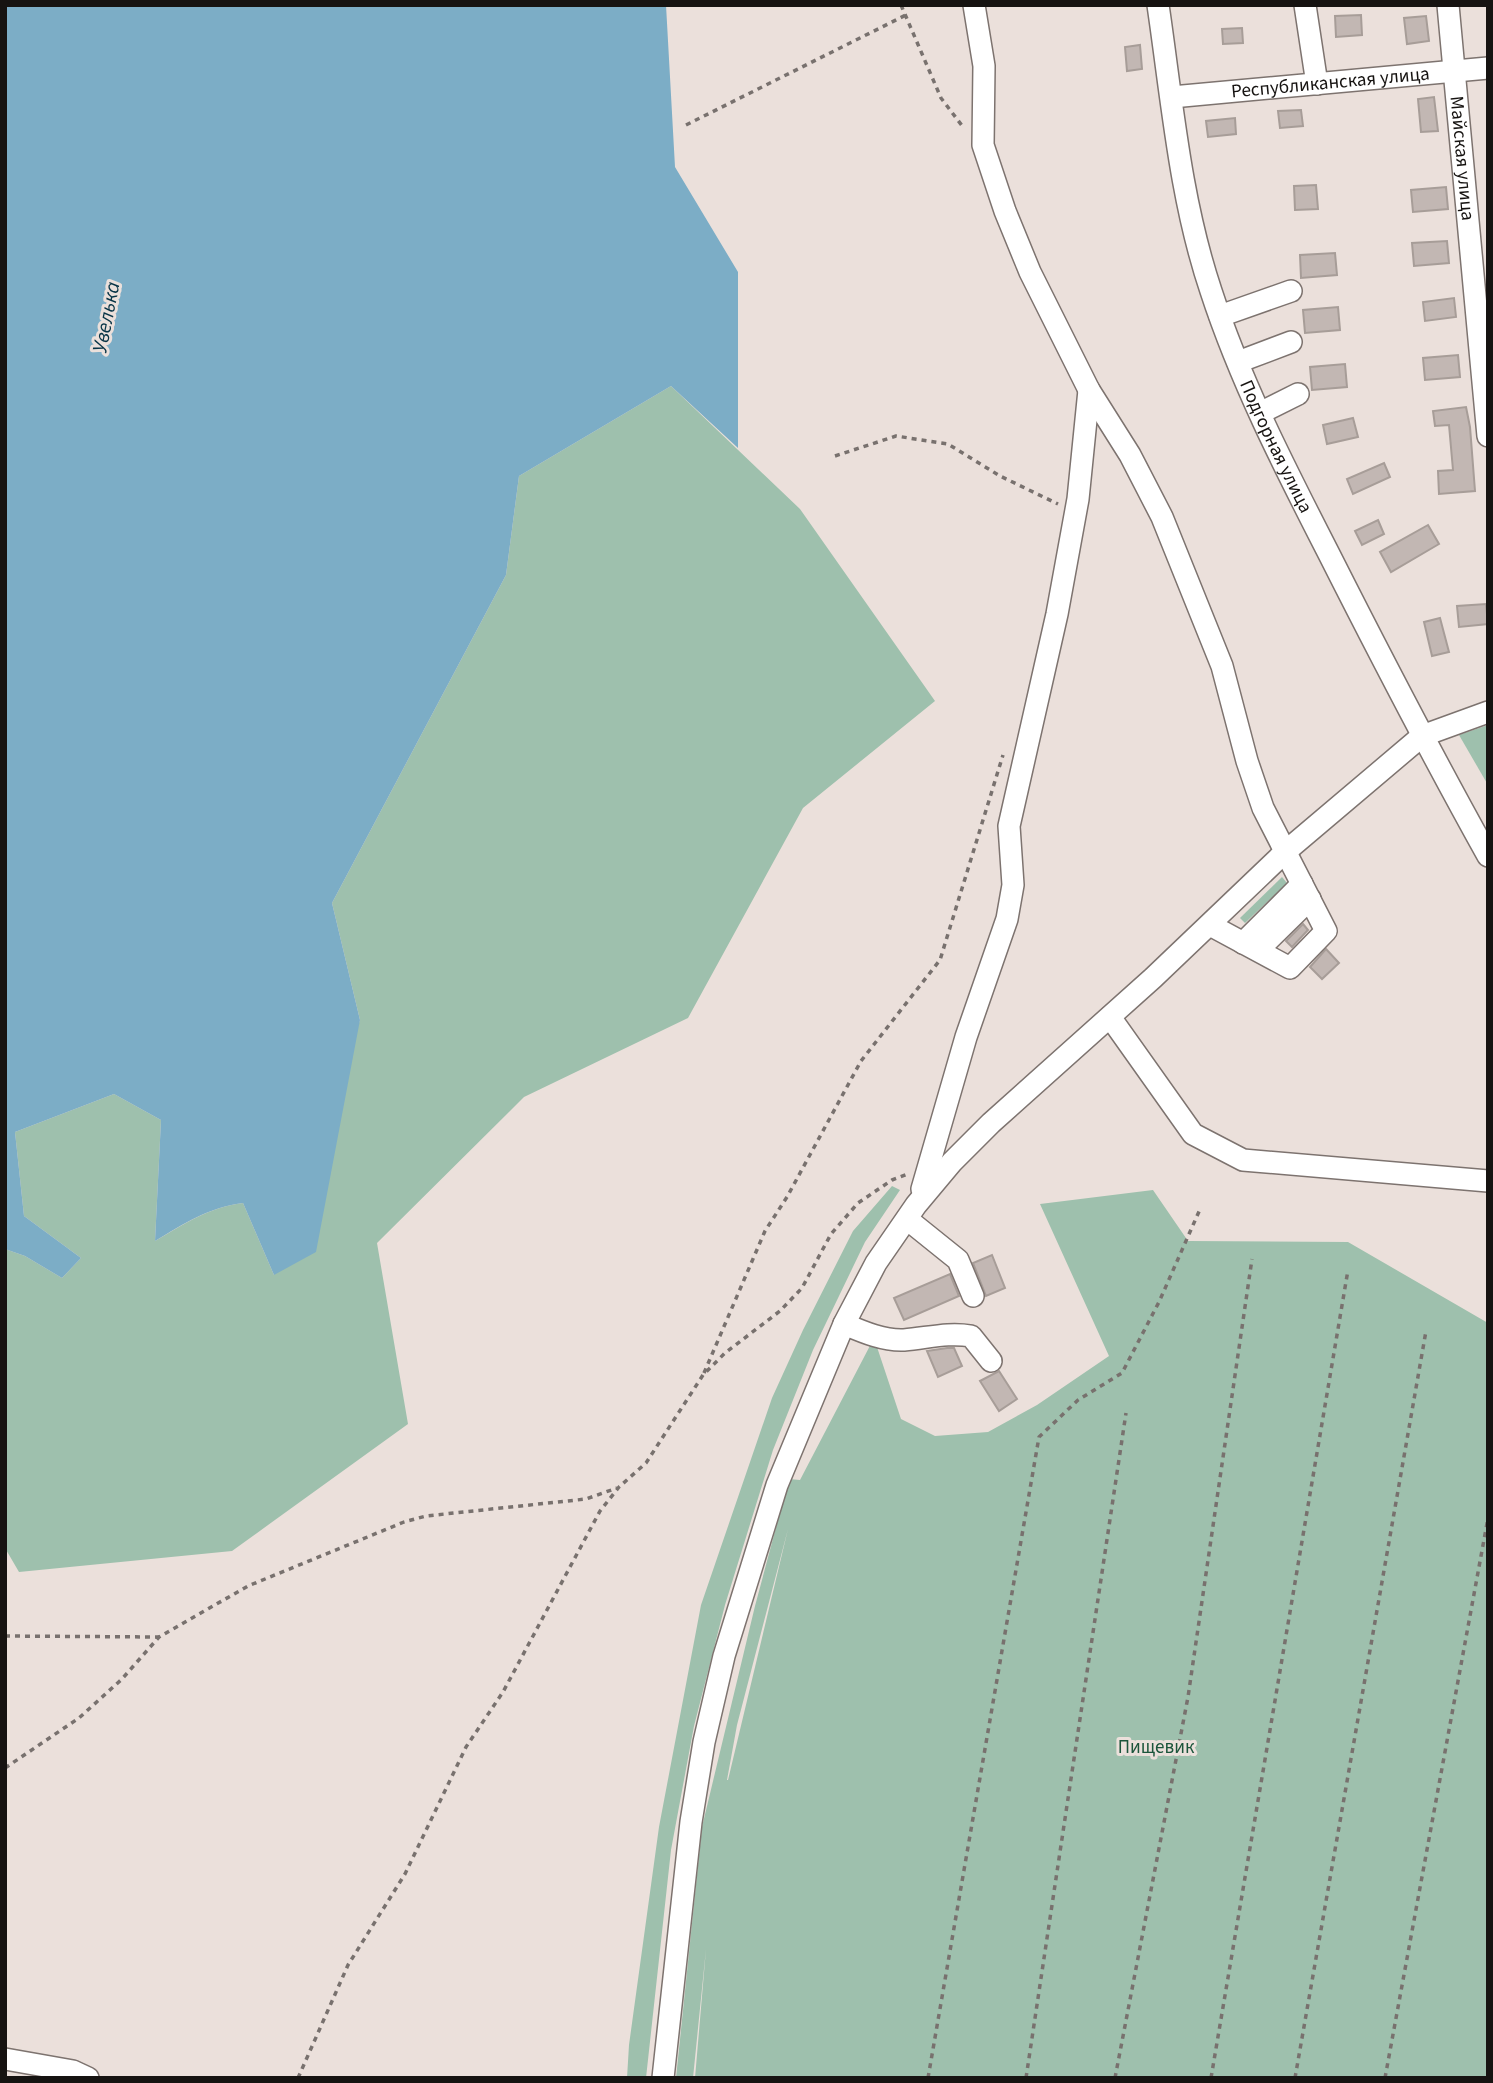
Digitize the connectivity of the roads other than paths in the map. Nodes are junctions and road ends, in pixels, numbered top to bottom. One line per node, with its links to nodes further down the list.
1 (974, 5): 13 (street)
2 (1158, 5): 8 (street, Подгорная улица)
3 (1306, 5): 7 (street)
4 (1448, 5): 6 (street, Майская улица)
5 (1488, 68): 6 (street, Республиканская улица)
6 (1455, 70): 7 (street, Республиканская улица); 16 (street, Майская улица)
7 (1317, 84): 8 (street, Республиканская улица)
8 (1172, 97): 10 (street, Подгорная улица)
9 (1292, 291): 10 (street)
10 (1220, 316): 12 (street, Подгорная улица)
11 (1292, 342): 12 (street)
12 (1238, 362): 15 (street, Подгорная улица)
13 (1089, 390): 19 (street); 26 (street)
14 (1298, 394): 15 (street)
15 (1260, 413): 18 (street, Подгорная улица)
16 (1488, 436)
17 (1488, 712): 18 (street)
18 (1422, 736): 19 (street); 20 (street, Подгорная улица)
19 (1285, 852): 21 (street); 22 (street)
20 (1488, 856)
21 (1306, 892): 23 (street); 23 (street)
22 (1210, 925): 23 (street); 24 (street)
23 (1251, 946)
24 (1110, 1017): 25 (street); 26 (street)
25 (1488, 1181)
26 (911, 1212): 27 (street); 28 (street)
27 (972, 1296)
28 (844, 1324): 29 (street); 32 (street)
29 (991, 1361)
30 (5, 2059): 31 (street)
31 (88, 2078)
32 (663, 2078)

